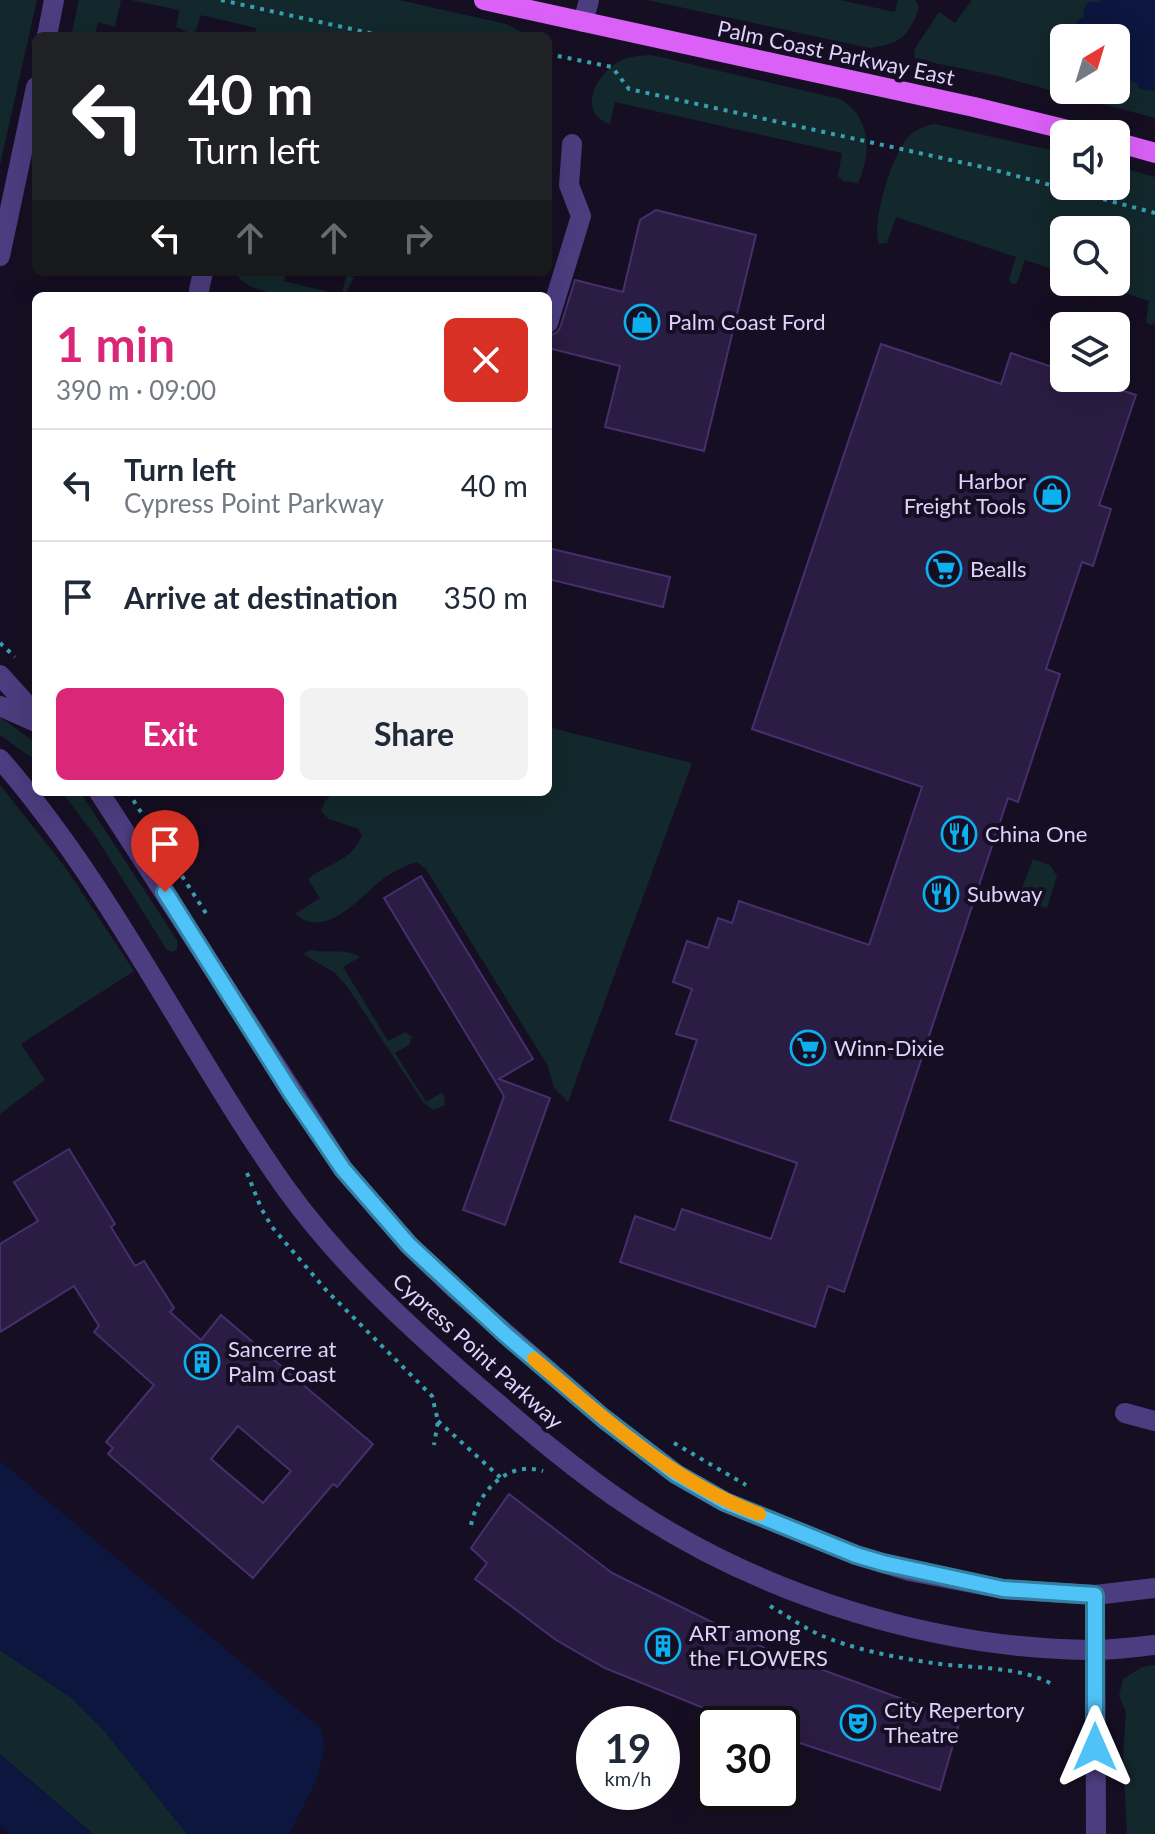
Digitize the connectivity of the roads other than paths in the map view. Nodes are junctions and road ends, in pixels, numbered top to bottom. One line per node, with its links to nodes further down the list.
1 (54, 0): 5 (street)
2 (484, 0): 4 (main road, Palm Coast Parkway East)
3 (589, 0): 4 (street)
4 (583, 22): 7 (main road, Palm Coast Parkway East)
5 (48, 32)
6 (32, 106): 11 (street)
7 (1050, 126)
8 (572, 144): 12 (street)
9 (1130, 146): 10 (main road)
10 (1155, 153)
11 (0, 256)
12 (552, 310)
13 (0, 675): 15 (street)
14 (0, 706): 16 (street)
15 (32, 711)
16 (32, 720)
17 (0, 759): 24 (street, Cypress Point Parkway)
18 (102, 796): 22 (street, Cypress Point Parkway)
19 (1125, 1413): 20 (street)
20 (1155, 1421)
21 (1155, 1588): 22 (street, Cypress Point Parkway)
22 (1095, 1595): 24 (street)
23 (1155, 1645): 24 (street, Cypress Point Parkway)
24 (1094, 1650): 25 (street)
25 (1096, 1834)

